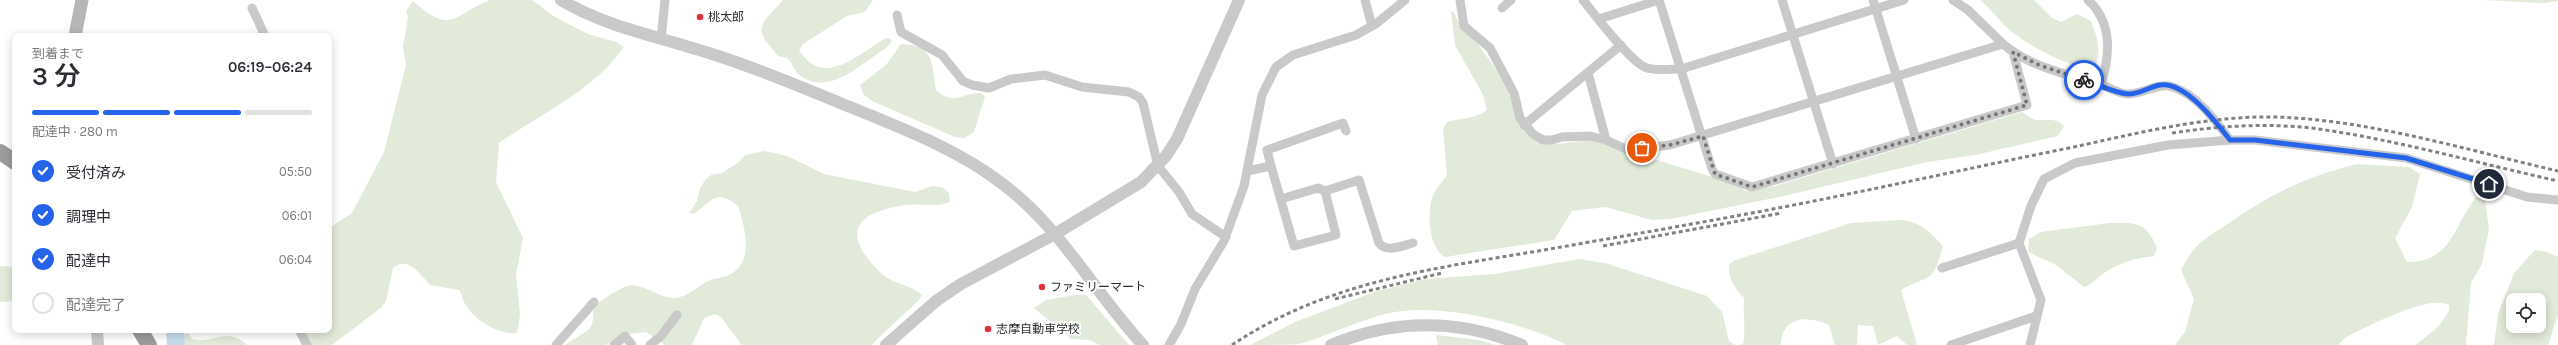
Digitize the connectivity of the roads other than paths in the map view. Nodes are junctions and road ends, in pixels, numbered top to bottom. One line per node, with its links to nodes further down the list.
1 (82, 0): 21 (main road)
2 (561, 0): 24 (street)
3 (665, 0): 24 (street)
4 (1239, 0): 42 (street)
5 (1365, 0): 20 (street)
6 (1405, 0): 20 (street)
7 (1460, 0): 33 (street)
8 (1511, 0): 17 (street)
9 (1583, 0): 19 (street)
10 (1659, 0): 19 (street); 28 (street)
11 (1782, 0): 23 (street)
12 (1904, 0): 15 (street)
13 (1953, 0): 25 (street)
14 (2088, 0): 31 (street)
15 (1875, 4): 23 (street); 30 (street)
16 (252, 8): 22 (street)
17 (1502, 8)
18 (897, 14): 42 (street)
19 (1599, 19): 26 (street)
20 (1372, 26): 44 (street)
21 (75, 33)
22 (264, 33)
23 (1792, 34): 28 (street); 32 (street)
24 (661, 40): 48 (street)
25 (2003, 44): 27 (street); 30 (street)
26 (1621, 45): 28 (street); 29 (street)
27 (2013, 52): 31 (street); 36 (street)
28 (1681, 69): 35 (street)
29 (1588, 73): 33 (street); 37 (street)
30 (1897, 76): 32 (street); 36 (street)
31 (2101, 85): 38 (street)
32 (1813, 101): 35 (street); 41 (street)
33 (1524, 125): 37 (street)
34 (1346, 131): 43 (street)
35 (1703, 136): 37 (street); 41 (street)
36 (1916, 139): 41 (street)
37 (1606, 140)
38 (2230, 140): 47 (street); 51 (street)
39 (0, 152): 40 (highway)
40 (12, 160)
41 (1833, 164)
42 (1158, 166): 48 (street); 49 (street)
43 (1271, 166): 44 (street); 46 (street)
44 (1247, 171): 49 (street)
45 (1325, 191): 46 (street); 46 (street); 50 (street)
46 (1281, 199)
47 (2558, 200)
48 (1055, 234): 66 (street); 67 (street)
49 (1226, 237): 68 (street)
50 (1413, 243)
51 (2019, 243): 52 (street); 55 (street)
52 (1942, 268)
53 (594, 302): 62 (street)
54 (677, 315): 65 (street)
55 (2036, 316): 71 (street); 72 (street)
56 (97, 333): 59 (street)
57 (142, 333): 60 (highway)
58 (301, 333): 61 (street)
59 (98, 345)
60 (149, 345)
61 (307, 345)
62 (556, 345)
63 (614, 345): 64 (street)
64 (632, 345)
65 (650, 345)
66 (886, 345)
67 (1144, 345)
68 (1169, 345)
69 (1331, 345): 70 (street)
70 (1522, 345)
71 (1951, 345)
72 (2030, 345)

